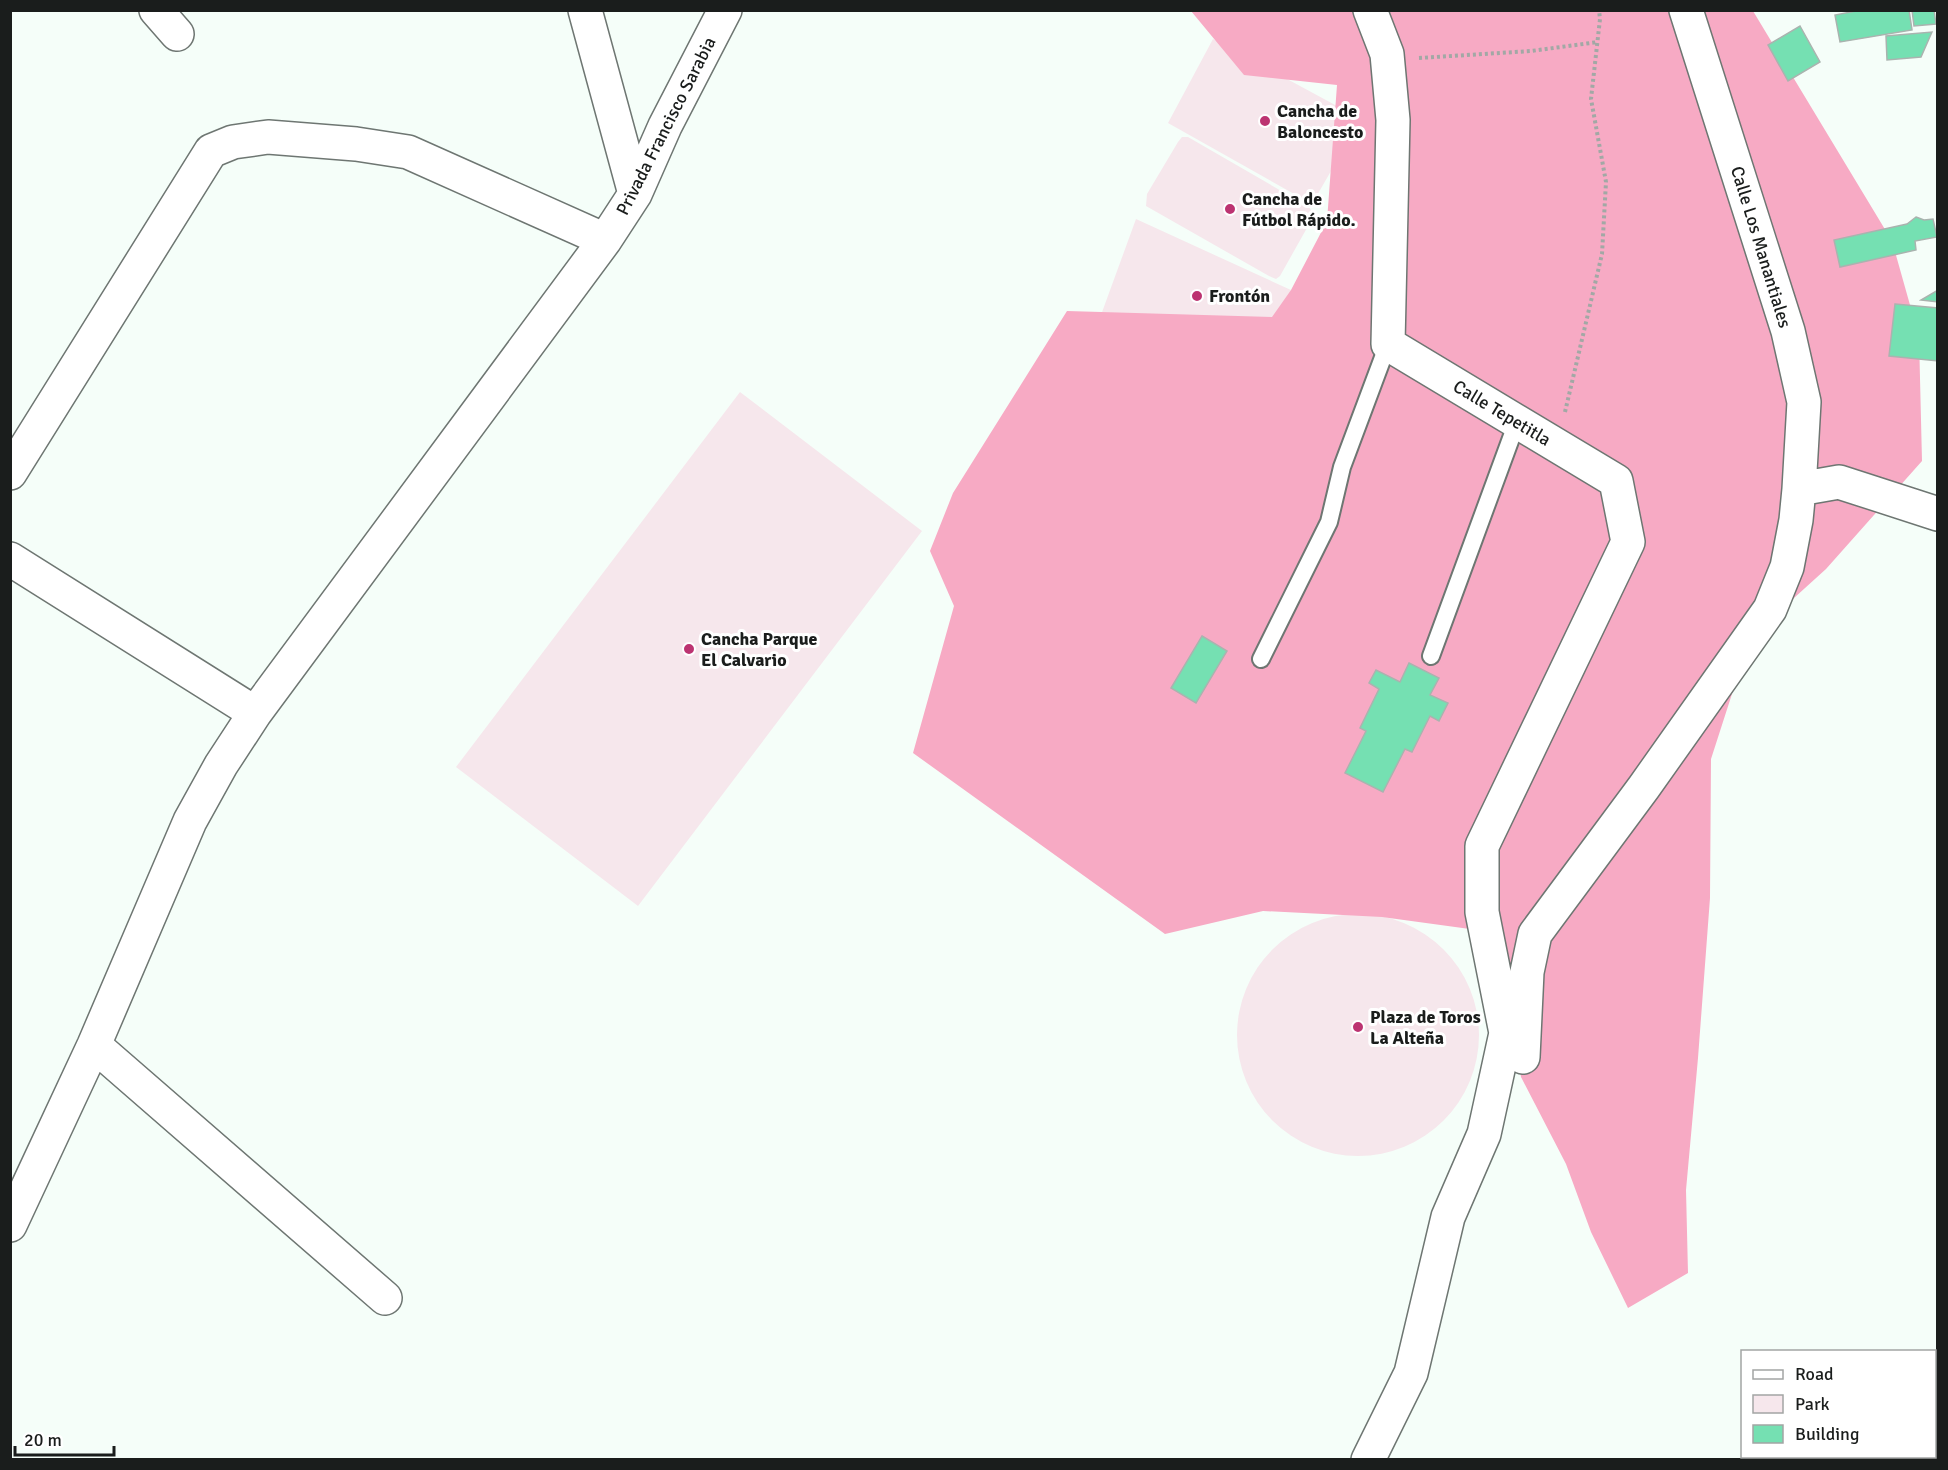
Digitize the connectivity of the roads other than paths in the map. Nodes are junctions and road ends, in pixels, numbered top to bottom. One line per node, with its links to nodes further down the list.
1 (156, 10): 6 (street)
2 (585, 10): 7 (street)
3 (725, 10): 7 (street, Privada Francisco Sarabia)
4 (1370, 10): 9 (street)
5 (1686, 10): 12 (street, Calle Los Manantiales)
6 (177, 34)
7 (635, 194): 8 (street, Privada Francisco Sarabia)
8 (605, 240): 11 (street); 17 (street, Privada Francisco Sarabia)
9 (1388, 344): 10 (street, Calle Tepetitla); 16 (lane)
10 (1517, 422): 15 (lane); 19 (street, Calle Tepetitla)
11 (10, 473)
12 (1799, 489): 13 (street); 19 (street, Calle Los Manantiales)
13 (1938, 514)
14 (10, 559): 17 (street)
15 (1431, 656)
16 (1262, 659)
17 (255, 713): 18 (street, Privada Francisco Sarabia)
18 (94, 1045): 20 (street, Privada Francisco Sarabia); 21 (street)
19 (1484, 1134): 22 (street)
20 (10, 1225)
21 (386, 1298)
22 (1368, 1460)

